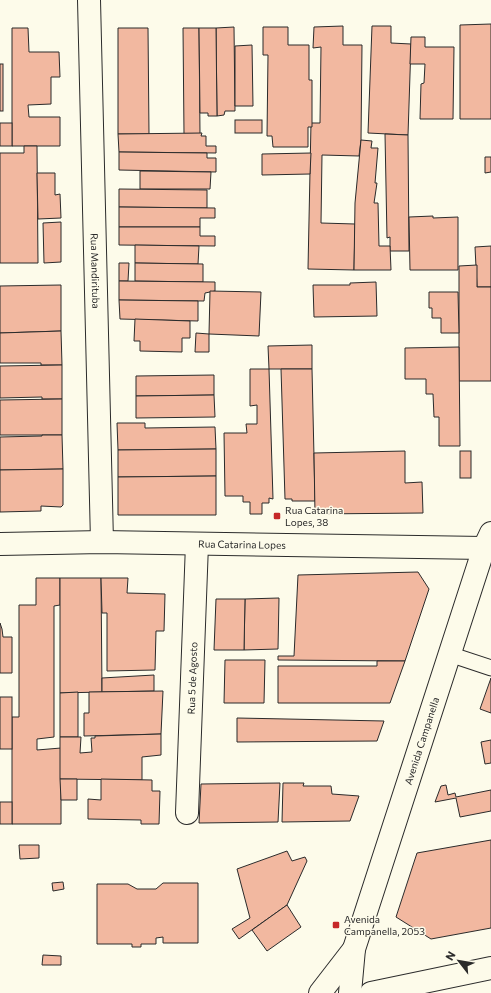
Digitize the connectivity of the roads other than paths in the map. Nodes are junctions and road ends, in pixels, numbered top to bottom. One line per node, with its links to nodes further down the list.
1 (89, 0): 3 (street, Rua Mandirituba)
2 (487, 540): 5 (street, Rua Catarina Lopes); 6 (street, Avenida Campanella)
3 (102, 542): 4 (street, Rua Catarina Lopes); 5 (street, Rua Catarina Lopes)
4 (0, 544)
5 (197, 544): 8 (street, Rua 5 de Agosto)
6 (449, 654): 7 (lane); 9 (street, Avenida Campanella)
7 (491, 668)
8 (187, 813)
9 (354, 949): 11 (street, Avenida Campanella); 12 (street, Avenida Campanella)
10 (491, 968): 13 (street)
11 (320, 993)
12 (350, 993)
13 (370, 993)

